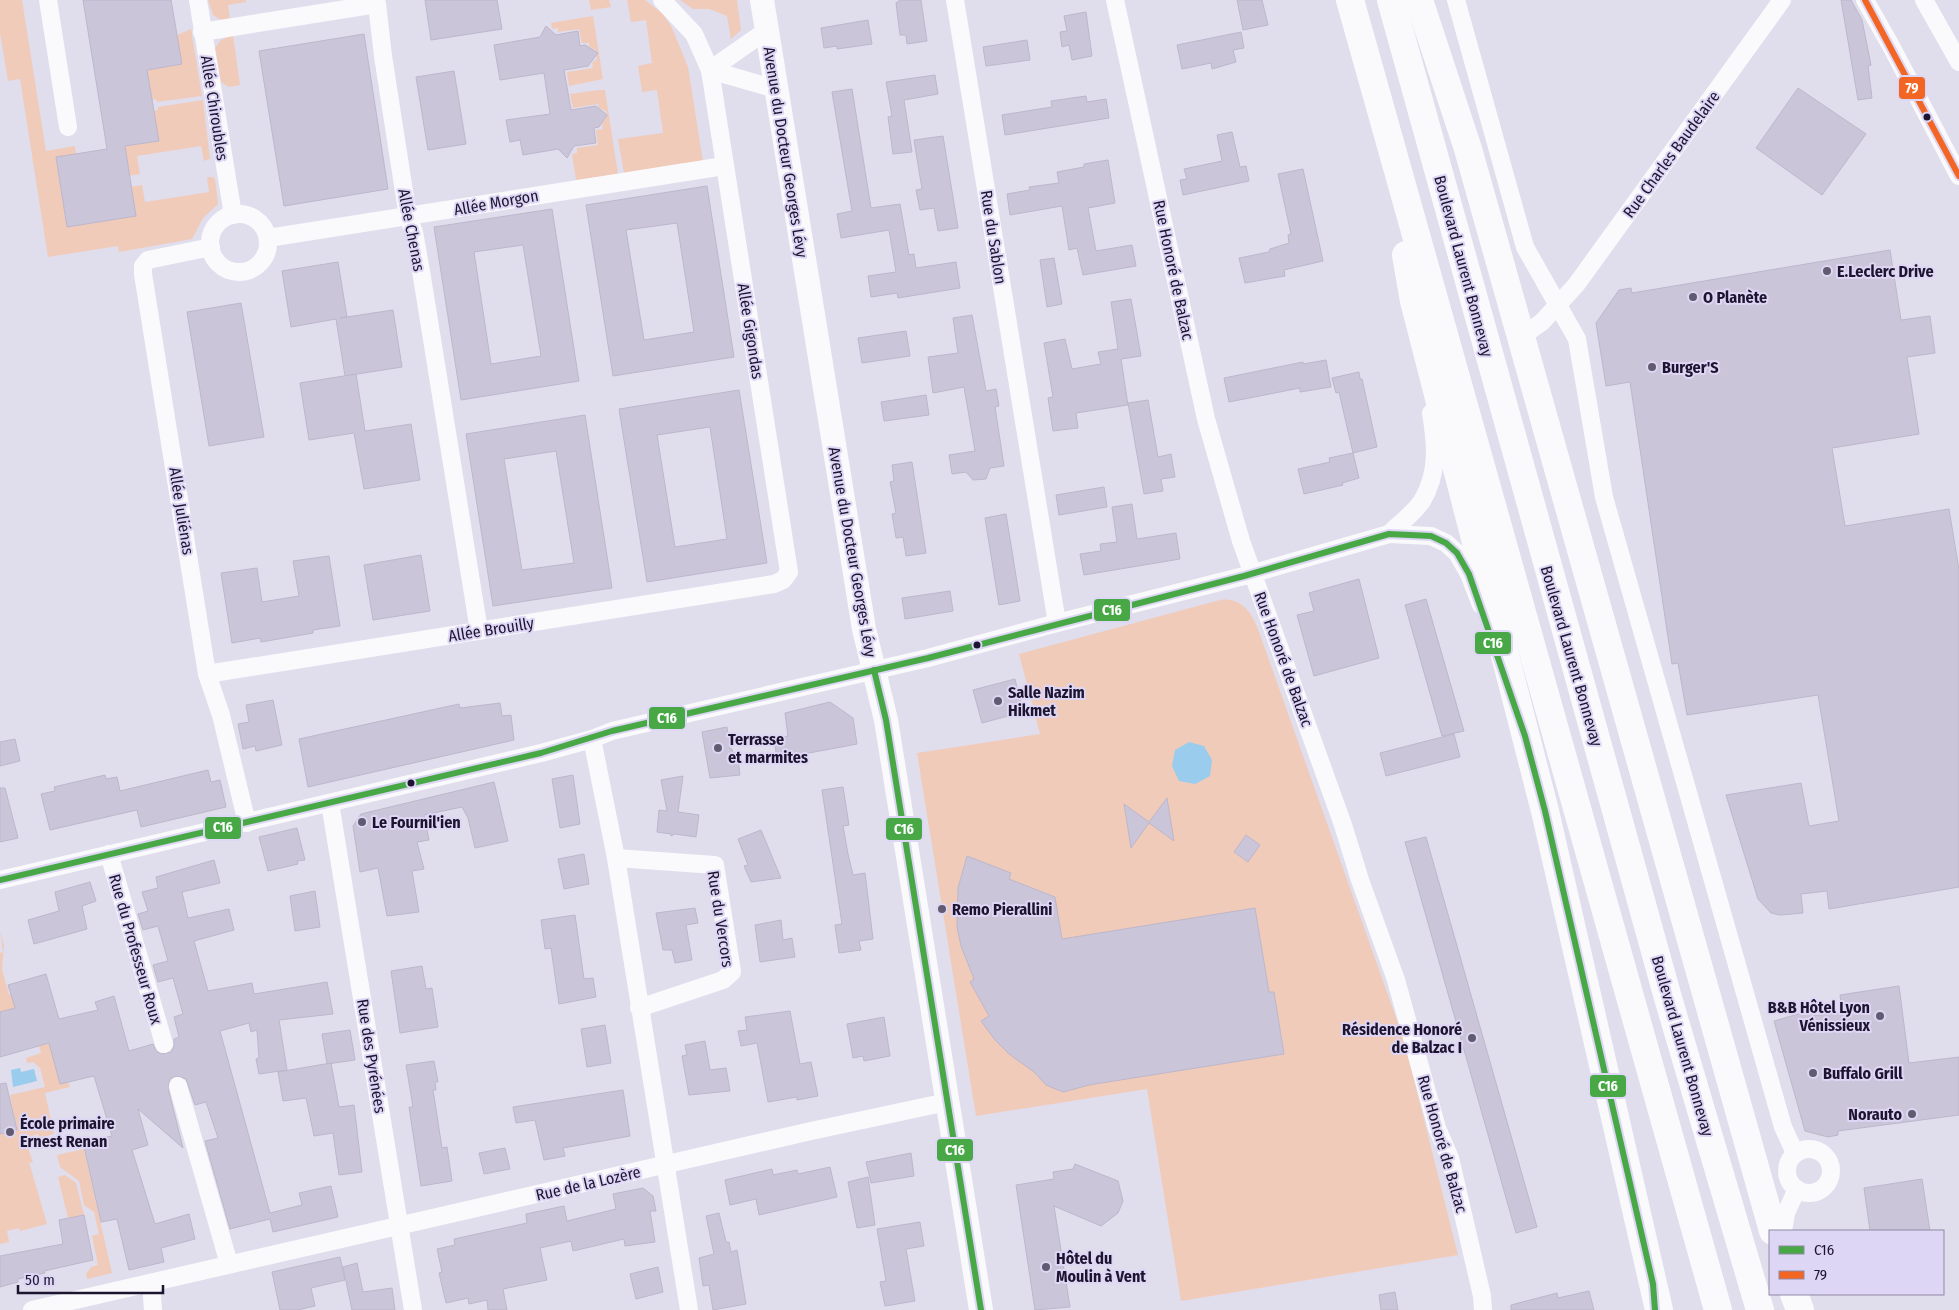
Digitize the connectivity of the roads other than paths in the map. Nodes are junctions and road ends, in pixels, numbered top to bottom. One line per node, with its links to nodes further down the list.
1 (48, 0): 19 (street)
2 (198, 0): 15 (street, Allée Chiroubles)
3 (662, 0): 17 (street, Allée Gigondas)
4 (762, 0): 14 (street, Avenue du Docteur Georges Lévy)
5 (955, 0): 33 (street, Rue du Sablon)
6 (1115, 0): 31 (street, Rue Honoré de Balzac)
7 (1350, 0): 21 (highway)
8 (1391, 0): 64 (highway, Boulevard Laurent Bonnevay)
9 (1420, 0): 29 (highway)
10 (1456, 0): 28 (street)
11 (1782, 0): 28 (street, Rue Charles Baudelaire)
12 (1865, 0): 22 (street)
13 (1924, 0): 16 (street)
14 (766, 31): 17 (street); 18 (street, Avenue du Docteur Georges Lévy)
15 (202, 32): 23 (street, Allée Chiroubles); 24 (street, Allée Chenas)
16 (1959, 62)
17 (710, 70): 18 (street); 20 (street, Allée Gigondas)
18 (776, 89): 35 (street, Avenue du Docteur Georges Lévy)
19 (68, 128)
20 (724, 166): 24 (street, Allée Morgon); 32 (street, Allée Gigondas)
21 (1398, 169): 27 (highway); 63 (highway)
22 (1959, 176)
23 (233, 215): 25 (street); 26 (street)
24 (408, 217): 25 (street, Allée Morgon); 34 (street, Allée Chenas)
25 (268, 238): 26 (street)
26 (210, 247): 36 (street, Allée Juliénas)
27 (1414, 301): 30 (street, Rue du Professeur Roux); 37 (highway)
28 (1558, 307): 29 (street, Rue Charles Baudelaire); 48 (street)
29 (1521, 337): 52 (highway)
30 (1389, 534): 31 (street, Rue du Professeur Roux); 37 (street, Rue du Professeur Roux)
31 (1254, 573): 33 (street, Rue du Professeur Roux); 62 (street, Rue Honoré de Balzac)
32 (774, 584): 34 (street, Allée Brouilly)
33 (1057, 622): 35 (street, Rue du Professeur Roux)
34 (479, 631): 36 (street, Allée Brouilly)
35 (874, 670): 38 (street, Rue du Professeur Roux); 47 (street, Avenue du Docteur Georges Lévy)
36 (207, 674): 40 (street, Allée Juliénas)
37 (1525, 736): 56 (highway)
38 (592, 739): 39 (street, Rue du Professeur Roux); 42 (street)
39 (330, 803): 40 (street, Rue du Professeur Roux); 51 (street, Rue des Pyrénées)
40 (247, 823): 41 (street, Rue du Professeur Roux)
41 (109, 854): 43 (street, Rue du Professeur Roux); 45 (street, Rue du Professeur Roux)
42 (616, 858): 44 (street); 44 (street, Rue du Vercors)
43 (0, 880)
44 (639, 1008): 49 (street)
45 (164, 1044)
46 (178, 1086): 54 (street)
47 (947, 1102): 49 (street, Rue de la Lozère); 61 (street, Avenue du Docteur Georges Lévy)
48 (1795, 1153): 50 (street); 50 (street)
49 (665, 1166): 51 (street, Rue de la Lozère); 60 (street)
50 (1797, 1189): 53 (street)
51 (399, 1226): 54 (street, Rue de la Lozère); 59 (street, Rue des Pyrénées)
52 (1773, 1230)
53 (1783, 1230)
54 (229, 1264): 55 (street, Rue de la Lozère)
55 (151, 1283): 57 (street, Rue de la Lozère); 58 (street)
56 (1656, 1301)
57 (32, 1310)
58 (154, 1310)
59 (413, 1310)
60 (690, 1310)
61 (982, 1310)
62 (1483, 1310)
63 (1718, 1310)
64 (1760, 1310)

